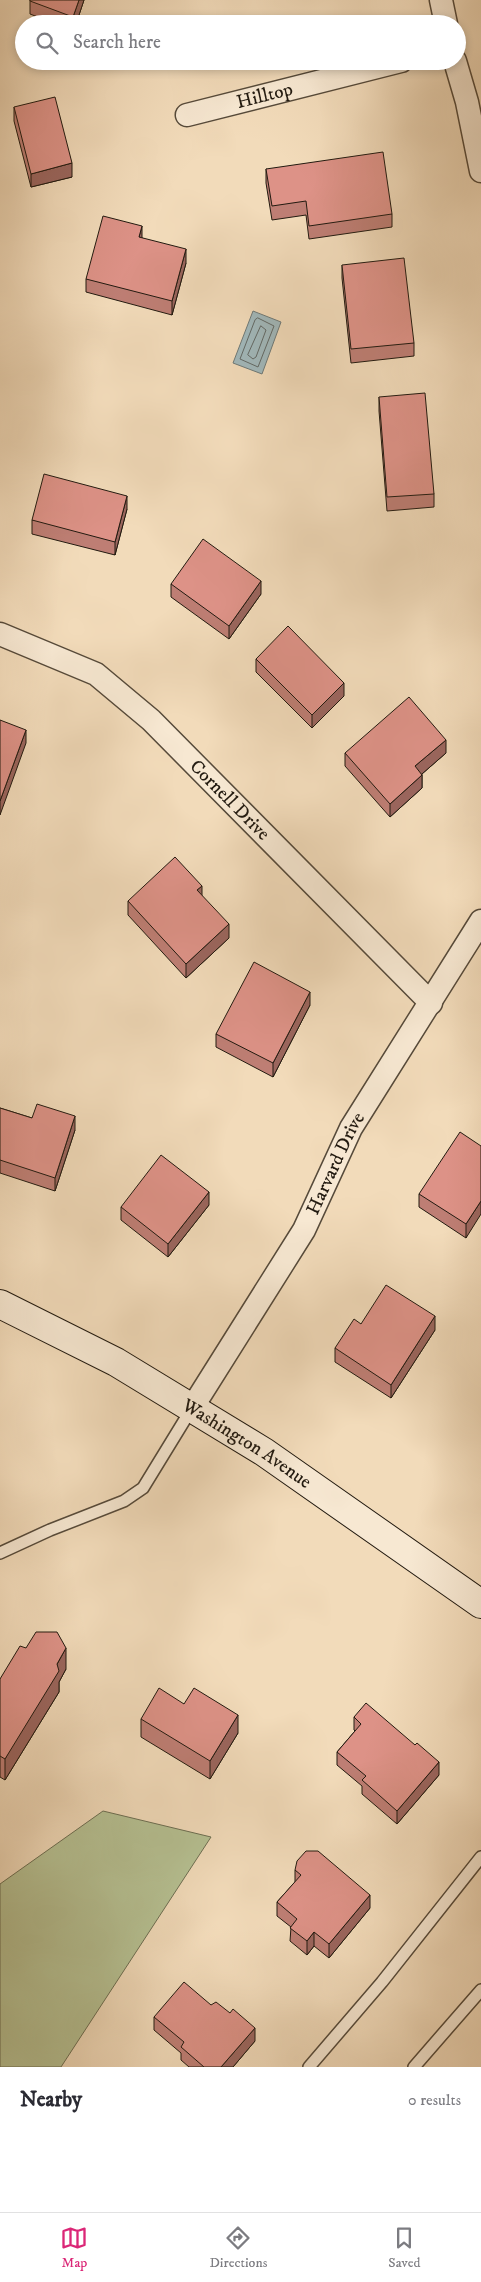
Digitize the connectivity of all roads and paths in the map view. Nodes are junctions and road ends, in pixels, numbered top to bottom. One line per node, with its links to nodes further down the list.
1 (441, 0): 2 (street)
2 (444, 15)
3 (365, 70): 5 (street, Hilltop)
4 (457, 70): 6 (street)
5 (187, 115)
6 (481, 171)
7 (0, 634): 9 (street, Cornell Drive)
8 (481, 921): 9 (street, Harvard Drive)
9 (431, 1003): 11 (street, Harvard Drive)
10 (0, 1304): 11 (main road, Washington Avenue)
11 (192, 1408): 12 (lane); 13 (main road, Washington Avenue)
12 (0, 1553)
13 (481, 1604)
14 (481, 1857): 16 (lane)
15 (481, 1990): 17 (lane)
16 (309, 2067)
17 (414, 2067)

